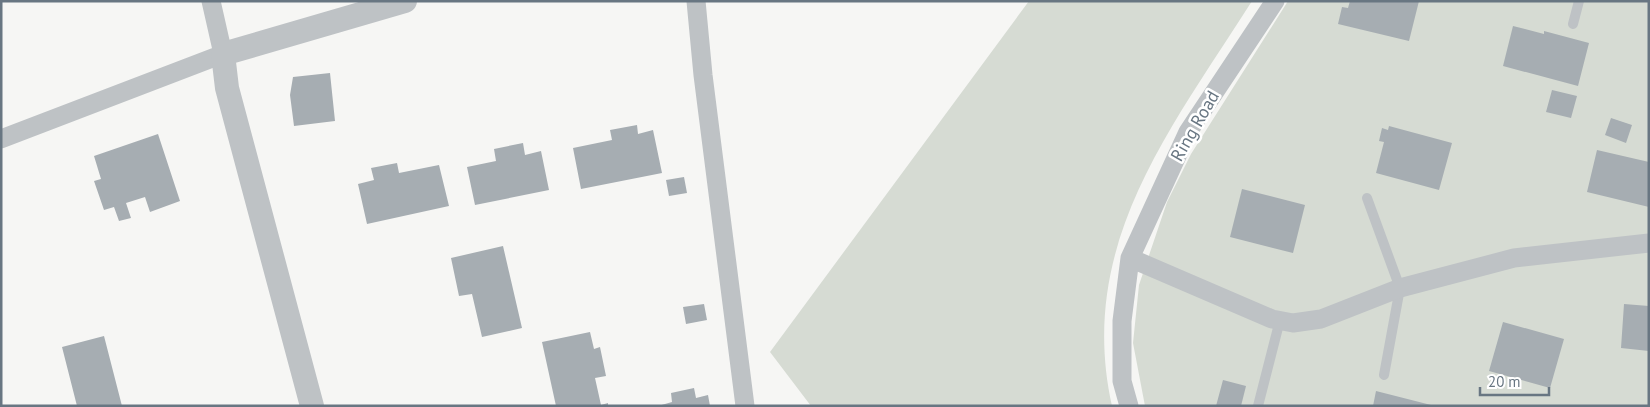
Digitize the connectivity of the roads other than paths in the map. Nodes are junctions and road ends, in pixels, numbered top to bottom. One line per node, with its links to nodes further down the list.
1 (211, 1): 7 (street)
2 (405, 1): 7 (street)
3 (696, 1): 16 (street)
4 (1275, 1): 11 (street, Ring Road)
5 (1579, 1): 6 (lane)
6 (1574, 24)
7 (223, 54): 8 (street); 15 (street)
8 (1, 139)
9 (1366, 198): 12 (lane)
10 (1649, 243): 12 (street)
11 (1130, 258): 13 (street); 17 (street, Ring Road)
12 (1400, 288): 13 (street); 14 (lane)
13 (1280, 320): 18 (lane)
14 (1384, 375)
15 (312, 406)
16 (745, 406)
17 (1129, 406)
18 (1258, 406)

